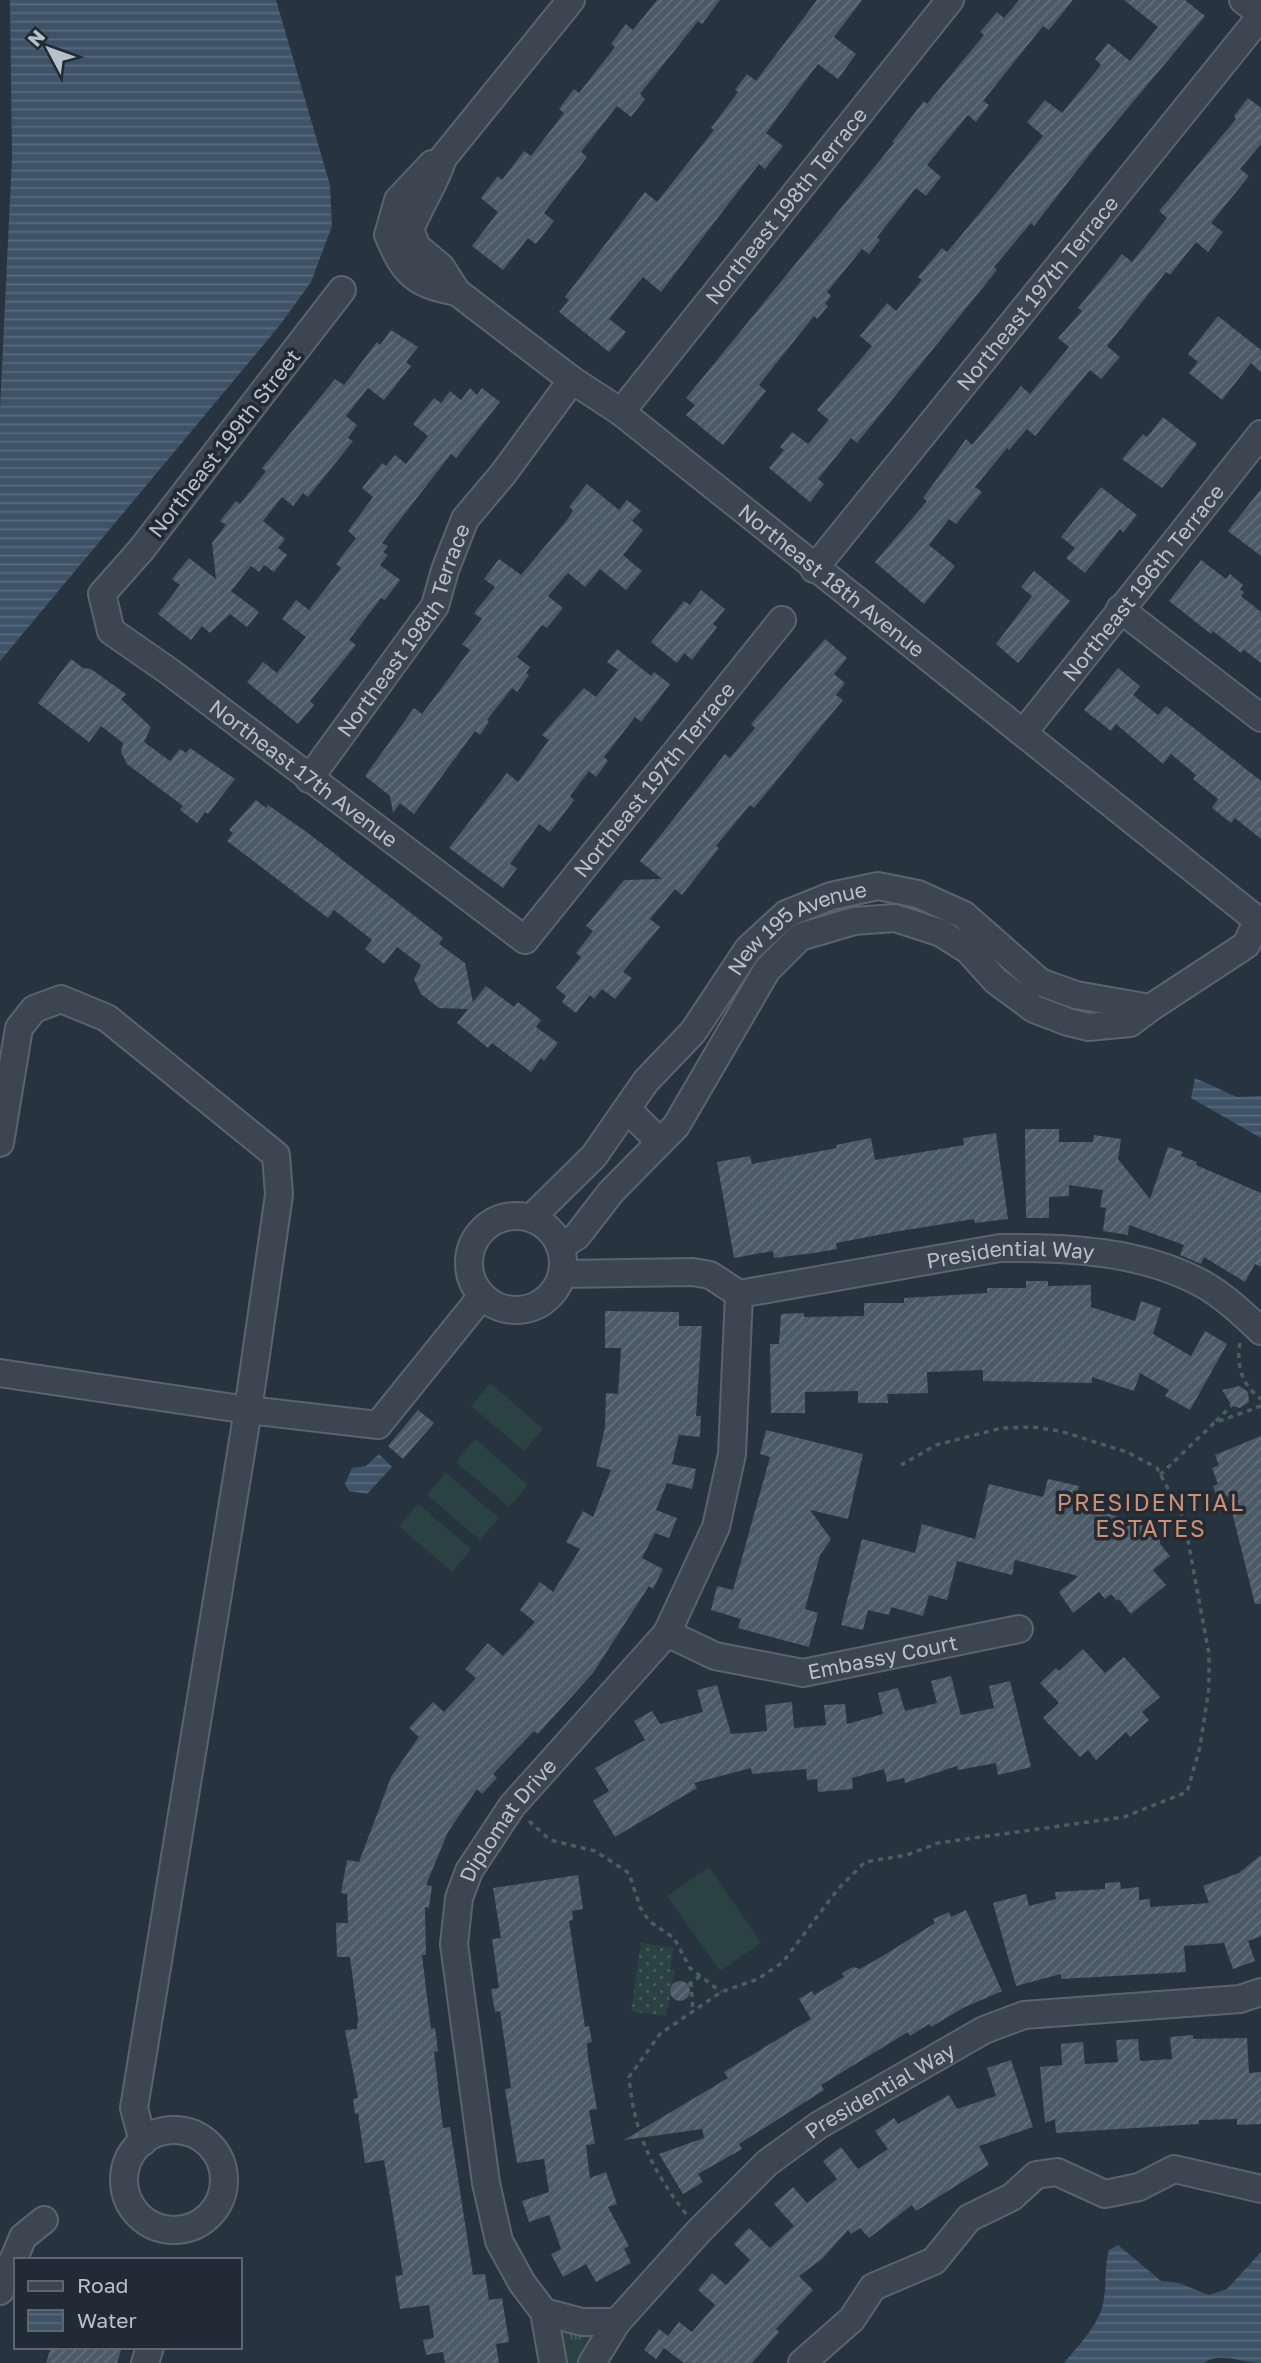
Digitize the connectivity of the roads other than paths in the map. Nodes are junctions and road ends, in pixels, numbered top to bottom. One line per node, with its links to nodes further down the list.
1 (571, 0): 6 (street, Northeast 18th Avenue)
2 (950, 0): 7 (street, Northeast 198th Terrace)
3 (1243, 0): 4 (street)
4 (1261, 15): 9 (street, Northeast 197th Terrace)
5 (342, 290): 10 (street, Northeast 199th Street)
6 (572, 380): 7 (street, Northeast 18th Avenue); 15 (street, Northeast 198th Terrace)
7 (621, 412): 9 (street, Northeast 18th Avenue)
8 (1260, 436): 11 (street, Northeast 196th Terrace)
9 (814, 569): 14 (street, Northeast 18th Avenue)
10 (103, 594): 15 (street, Northeast 17th Avenue)
11 (1120, 609): 13 (street); 14 (street, Northeast 196th Terrace)
12 (782, 620): 17 (street, Northeast 197th Terrace)
13 (1261, 718)
14 (1024, 732): 16 (street, Northeast 18th Avenue)
15 (309, 779): 17 (street, Northeast 17th Avenue)
16 (1260, 919): 18 (street, New 195 Avenue)
17 (525, 940)
18 (1150, 1009): 19 (street, New 195 Avenue); 20 (street, New 195 Avenue)
19 (627, 1110): 20 (street); 22 (street, New 195 Avenue)
20 (660, 1142): 23 (street, New 195 Avenue)
21 (0, 1143): 29 (street)
22 (531, 1218): 23 (street); 26 (street)
23 (560, 1247): 24 (street)
24 (562, 1274): 25 (street); 26 (street)
25 (739, 1294): 27 (street, Presidential Way); 31 (street, Diplomat Drive)
26 (482, 1296): 29 (street)
27 (1252, 1335)
28 (0, 1373): 29 (street)
29 (248, 1410): 33 (street)
30 (1019, 1629): 31 (street, Embassy Court)
31 (667, 1633): 39 (street, Diplomat Drive)
32 (1261, 1992): 40 (street, Presidential Way)
33 (143, 2142)
34 (1261, 2189): 43 (street)
35 (44, 2220): 37 (street)
36 (14, 2258): 38 (street)
37 (14, 2258)
38 (0, 2291)
39 (544, 2312): 40 (street); 41 (street)
40 (617, 2322): 42 (street, Presidential Way)
41 (553, 2363)
42 (592, 2363)
43 (802, 2363)

